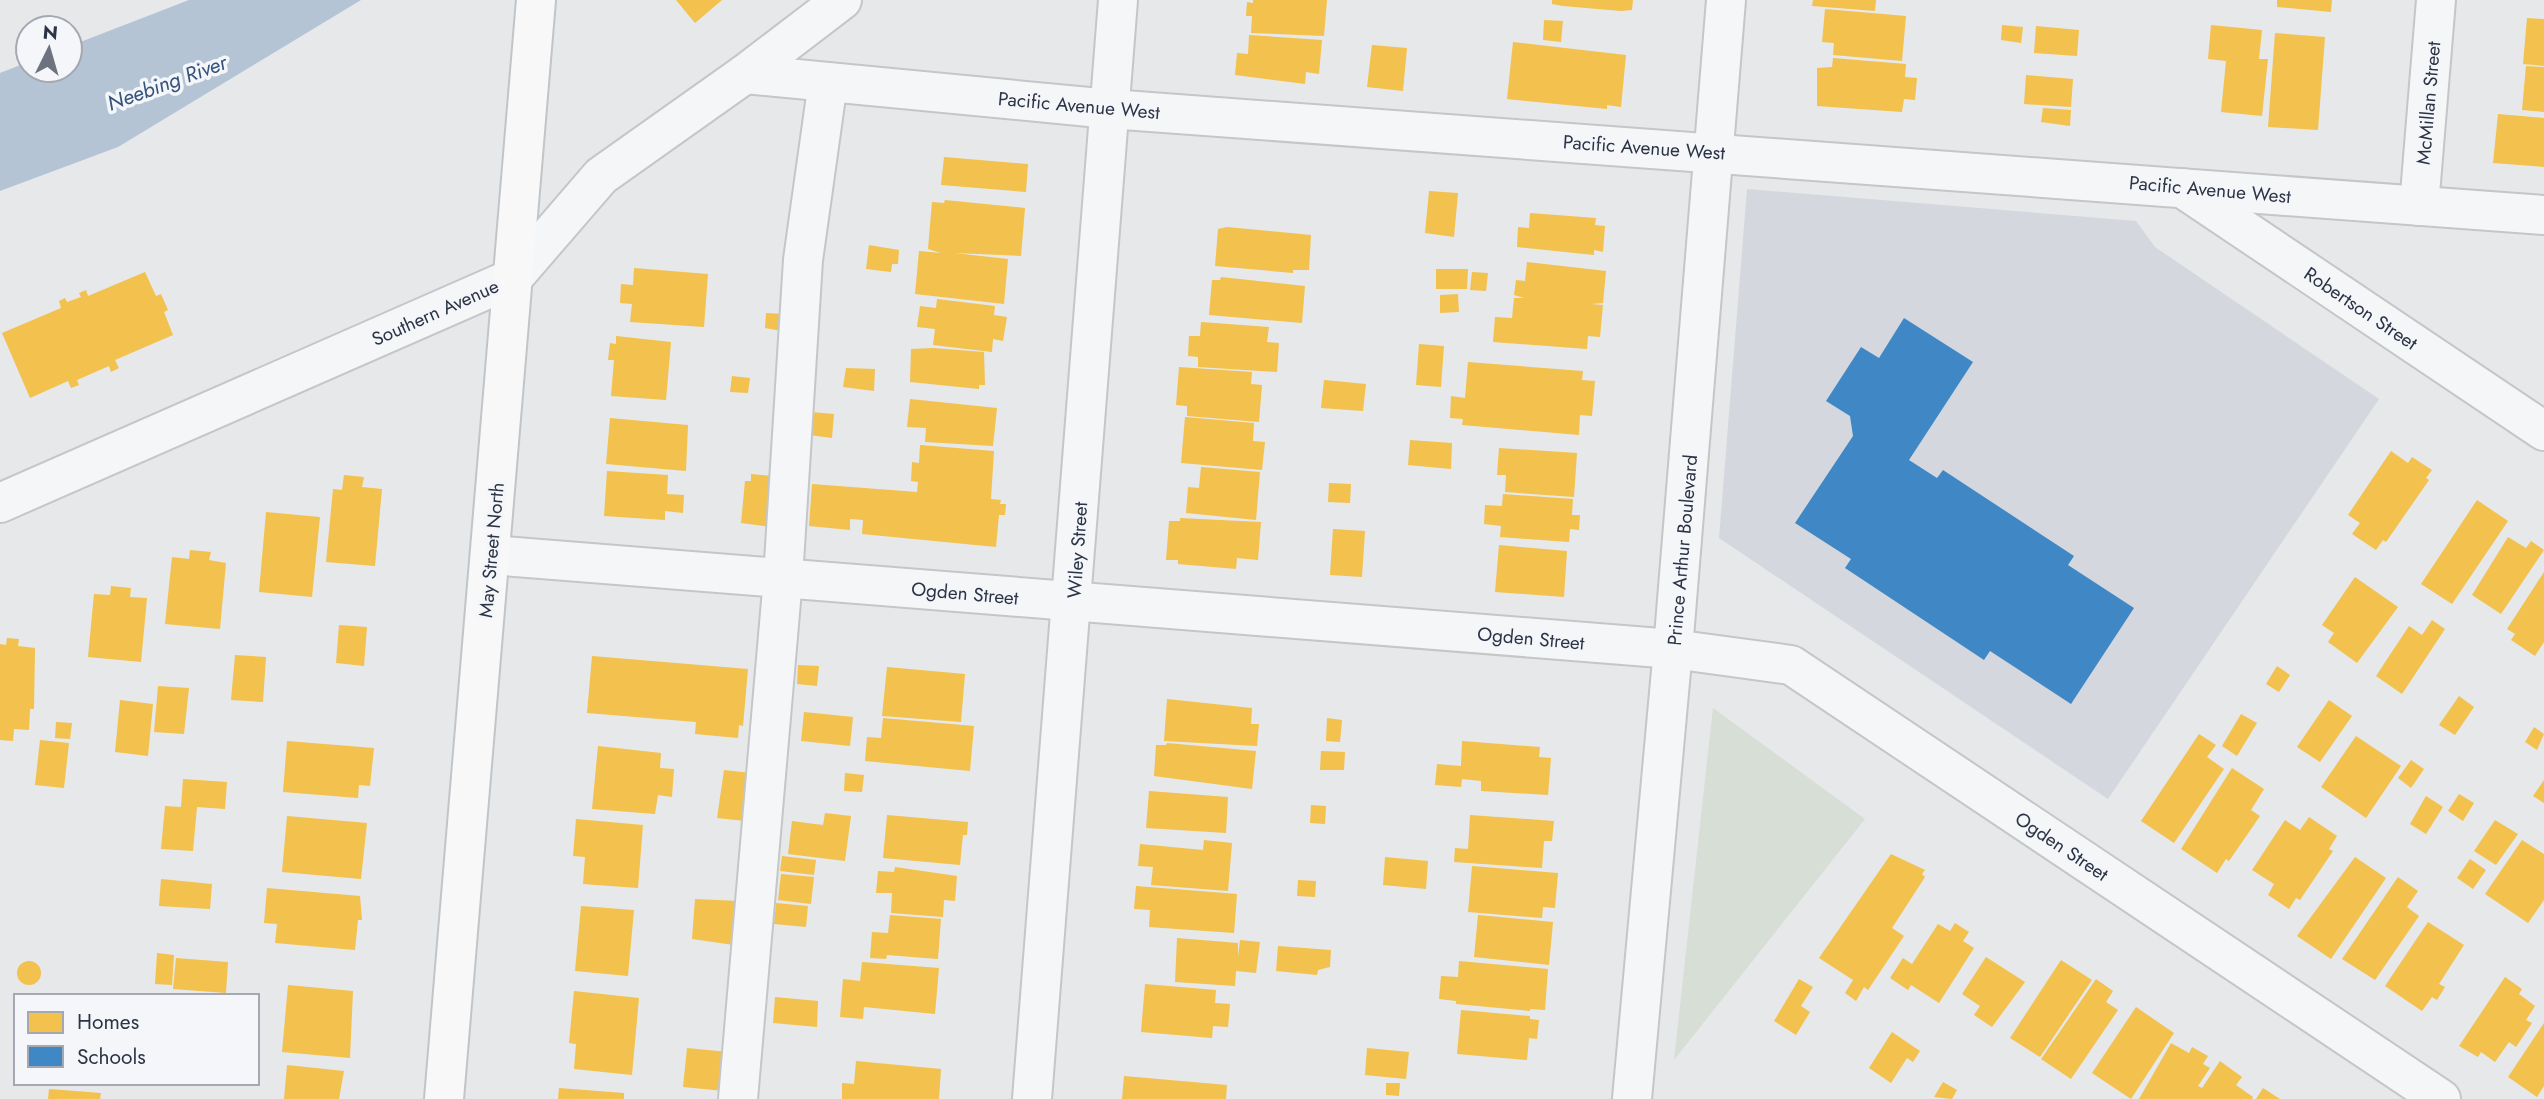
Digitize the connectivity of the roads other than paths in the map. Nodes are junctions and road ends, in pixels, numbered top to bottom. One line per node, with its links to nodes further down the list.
1 (536, 0): 13 (main road, May Street North)
2 (842, 0): 6 (street, Southern Avenue)
3 (1118, 0): 8 (street, Wiley Street)
4 (1726, 0): 9 (street, Prince Arthur Boulevard)
5 (2436, 0): 11 (street, McMillan Street)
6 (745, 74): 7 (street, Pacific Avenue West); 13 (street, Southern Avenue)
7 (828, 82): 8 (street, Pacific Avenue West); 17 (street)
8 (1110, 109): 9 (street, Pacific Avenue West); 18 (street, Wiley Street)
9 (1714, 152): 10 (street, Pacific Avenue West); 19 (street, Prince Arthur Boulevard)
10 (2179, 186): 11 (street, Pacific Avenue West); 14 (street, Robertson Street)
11 (2419, 206): 12 (street, Pacific Avenue West)
12 (2544, 215)
13 (513, 278): 15 (street, Southern Avenue); 16 (main road, May Street North)
14 (2544, 431)
15 (0, 503)
16 (491, 555): 17 (street, Ogden Street); 20 (main road, May Street North)
17 (783, 578): 18 (street, Ogden Street); 21 (street)
18 (1073, 602): 19 (street, Ogden Street); 22 (street, Wiley Street)
19 (1673, 649): 23 (street, Prince Arthur Boulevard); 24 (street, Ogden Street)
20 (444, 1099)
21 (738, 1099)
22 (1032, 1099)
23 (1632, 1099)
24 (2441, 1099)

